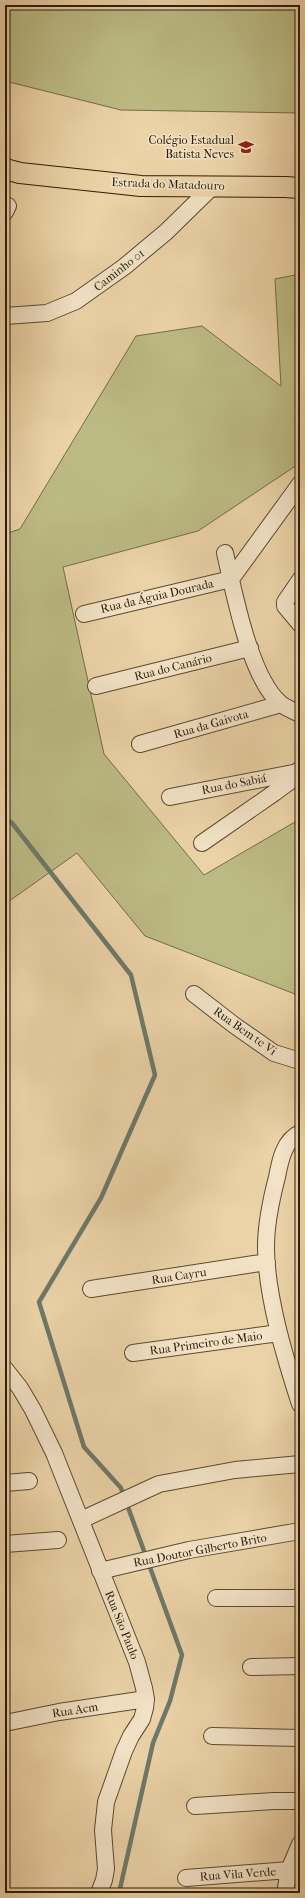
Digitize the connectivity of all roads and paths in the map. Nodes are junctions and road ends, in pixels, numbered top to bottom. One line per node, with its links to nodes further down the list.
1 (5, 169): 2 (main road, Estrada do Matadouro)
2 (213, 186): 3 (main road, Estrada do Matadouro); 4 (street, Caminho 01)
3 (295, 186)
4 (5, 316)
5 (300, 484): 7 (street)
6 (225, 553): 7 (street)
7 (231, 579): 9 (street, Rua da Águia Dourada); 11 (street)
8 (300, 580): 10 (street)
9 (84, 614)
10 (300, 624)
11 (250, 648): 12 (street, Rua do Canário); 13 (street)
12 (96, 686)
13 (281, 704): 14 (street); 15 (street, Rua da Gaivota)
14 (300, 714)
15 (140, 744)
16 (299, 770): 17 (street, Rua do Sabiá); 18 (street)
17 (170, 797)
18 (202, 843)
19 (194, 994): 20 (street, Rua Bem te Vi)
20 (300, 1061)
21 (300, 1133): 22 (street)
22 (267, 1262): 23 (street, Rua Cayru); 24 (street)
23 (91, 1289)
24 (279, 1333): 25 (street, Rua Primeiro de Maio); 26 (street)
25 (133, 1353)
26 (294, 1359): 28 (street)
27 (5, 1369): 32 (street, Rua São Paulo)
28 (300, 1404)
29 (300, 1464): 32 (street)
30 (29, 1481): 31 (street)
31 (5, 1483)
32 (80, 1520): 36 (street, Rua São Paulo)
33 (300, 1531): 36 (street, Rua Doutor Gilberto Brito)
34 (58, 1540): 35 (street)
35 (5, 1544)
36 (100, 1571): 41 (street, Rua São Paulo)
37 (216, 1598): 38 (street)
38 (300, 1598)
39 (300, 1666): 40 (street)
40 (251, 1667)
41 (146, 1699): 42 (street, Rua Acm); 50 (street, Rua São Paulo)
42 (5, 1723)
43 (212, 1736): 44 (street)
44 (300, 1738)
45 (300, 1801): 46 (street)
46 (195, 1806)
47 (300, 1844): 48 (street)
48 (289, 1870): 49 (street, Rua Vila Verde); 51 (street)
49 (186, 1878)
50 (99, 1893)
51 (285, 1893)

